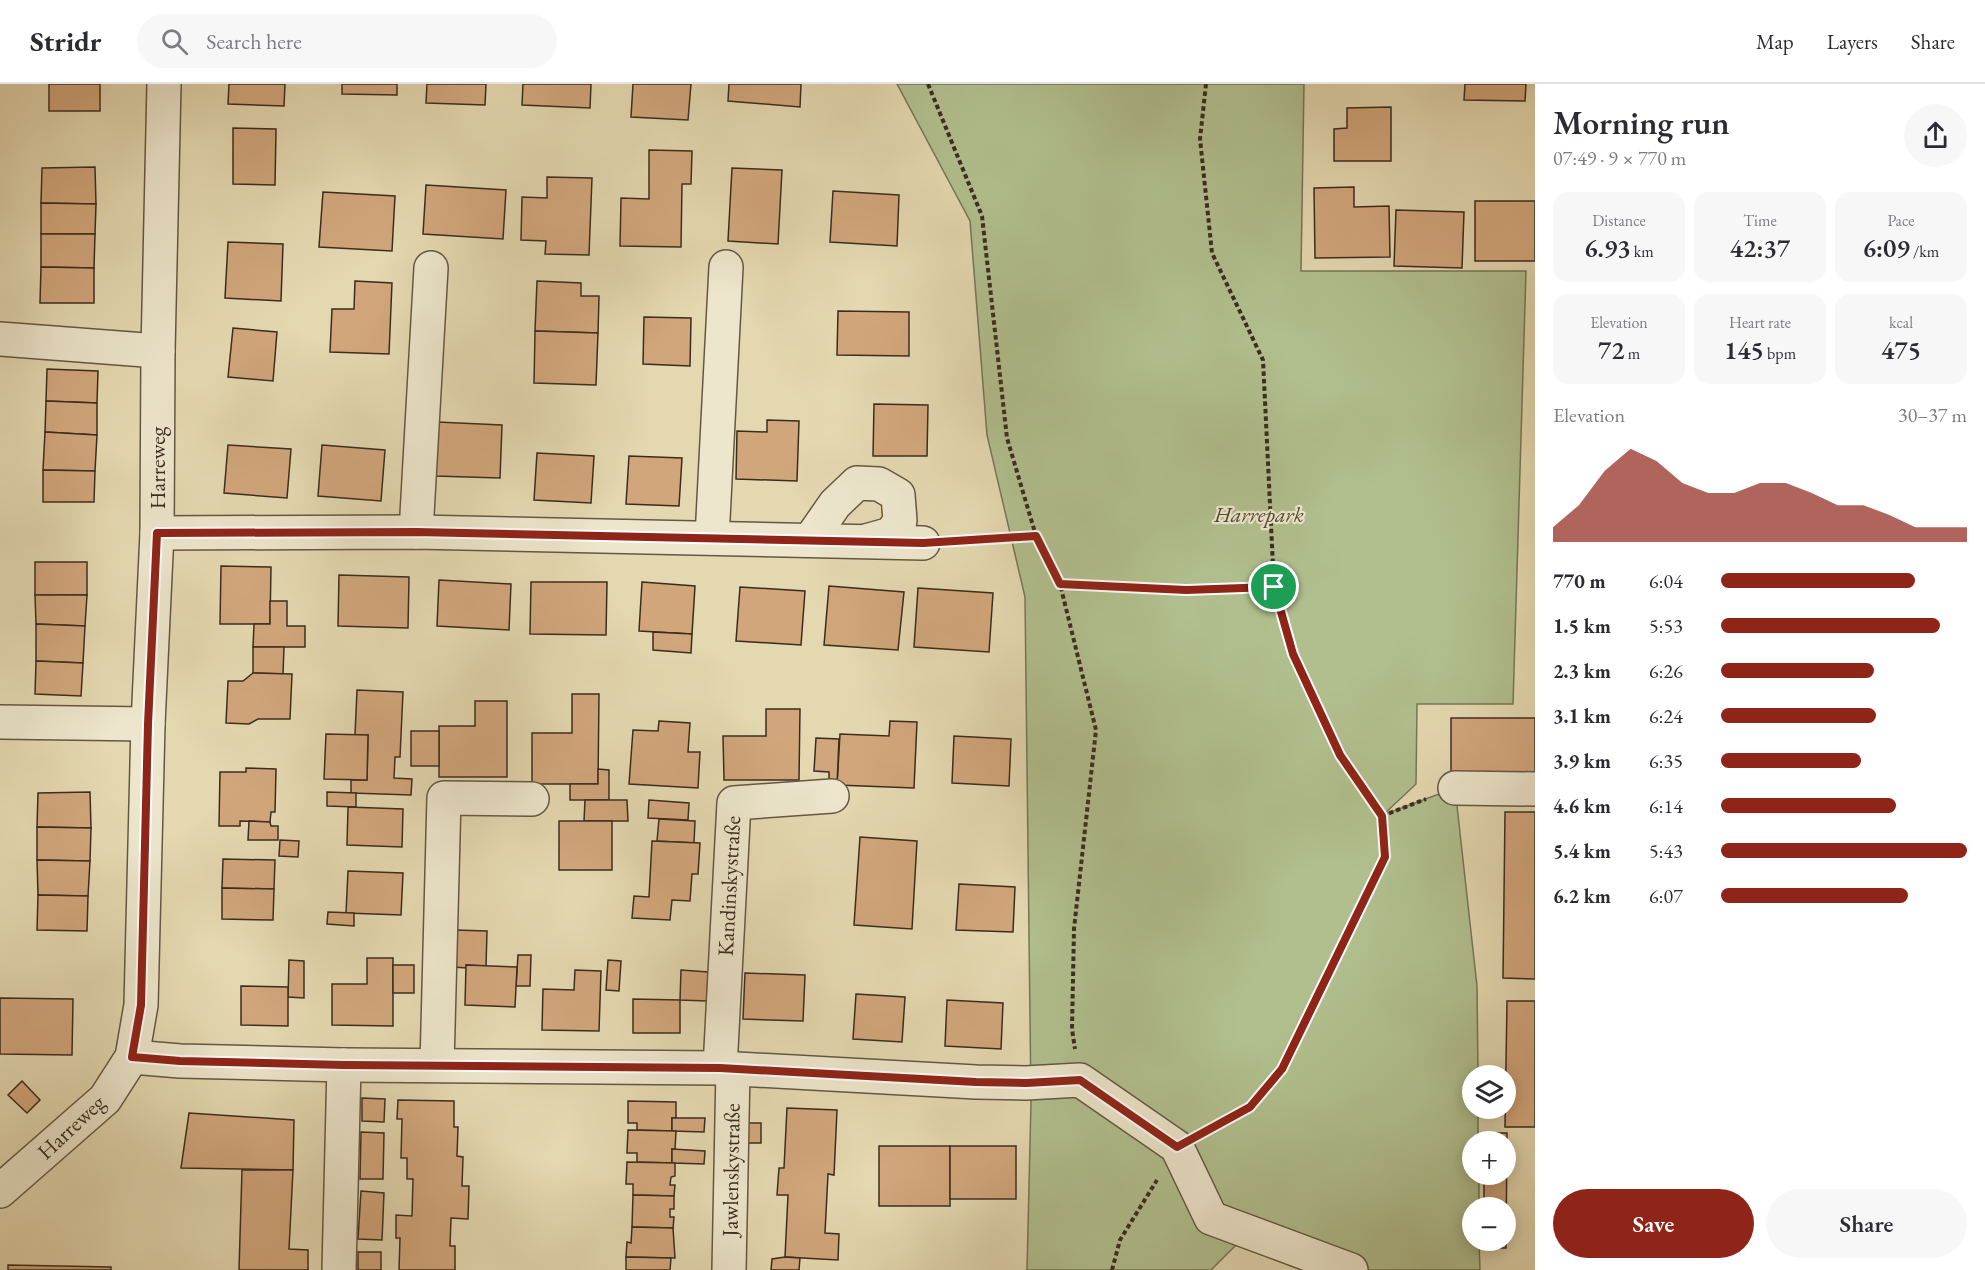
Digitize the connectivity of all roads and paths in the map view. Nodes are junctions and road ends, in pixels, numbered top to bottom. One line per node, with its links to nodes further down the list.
1 (164, 84): 7 (street, Harreweg)
2 (928, 84): 10 (path)
3 (1206, 84): 16 (path)
4 (726, 267): 11 (street)
5 (431, 268): 8 (street)
6 (0, 339): 7 (street)
7 (158, 351): 9 (street, Harreweg)
8 (416, 532): 9 (street); 11 (street)
9 (157, 533): 18 (street, Harreweg)
10 (1036, 536): 14 (path); 15 (path)
11 (712, 538): 12 (street)
12 (810, 540): 13 (street); 13 (street)
13 (866, 541): 14 (street)
14 (923, 543)
15 (1060, 584): 16 (path); 28 (path)
16 (1274, 587): 23 (path)
17 (0, 722): 18 (street)
18 (148, 724): 24 (street, Harreweg)
19 (1455, 788): 20 (street); 23 (path)
20 (1535, 789)
21 (832, 796): 27 (street, Kandinskystraße)
22 (532, 799): 26 (street)
23 (1382, 816): 29 (path)
24 (132, 1057): 25 (street); 30 (street, Harreweg)
25 (344, 1065): 26 (street); 31 (street)
26 (437, 1065): 27 (street)
27 (727, 1069): 28 (street); 32 (street, Jawlenskystraße)
28 (1080, 1080): 29 (street)
29 (1177, 1147): 33 (path); 34 (street)
30 (0, 1191)
31 (339, 1270)
32 (729, 1270)
33 (1112, 1270)
34 (1351, 1270)

